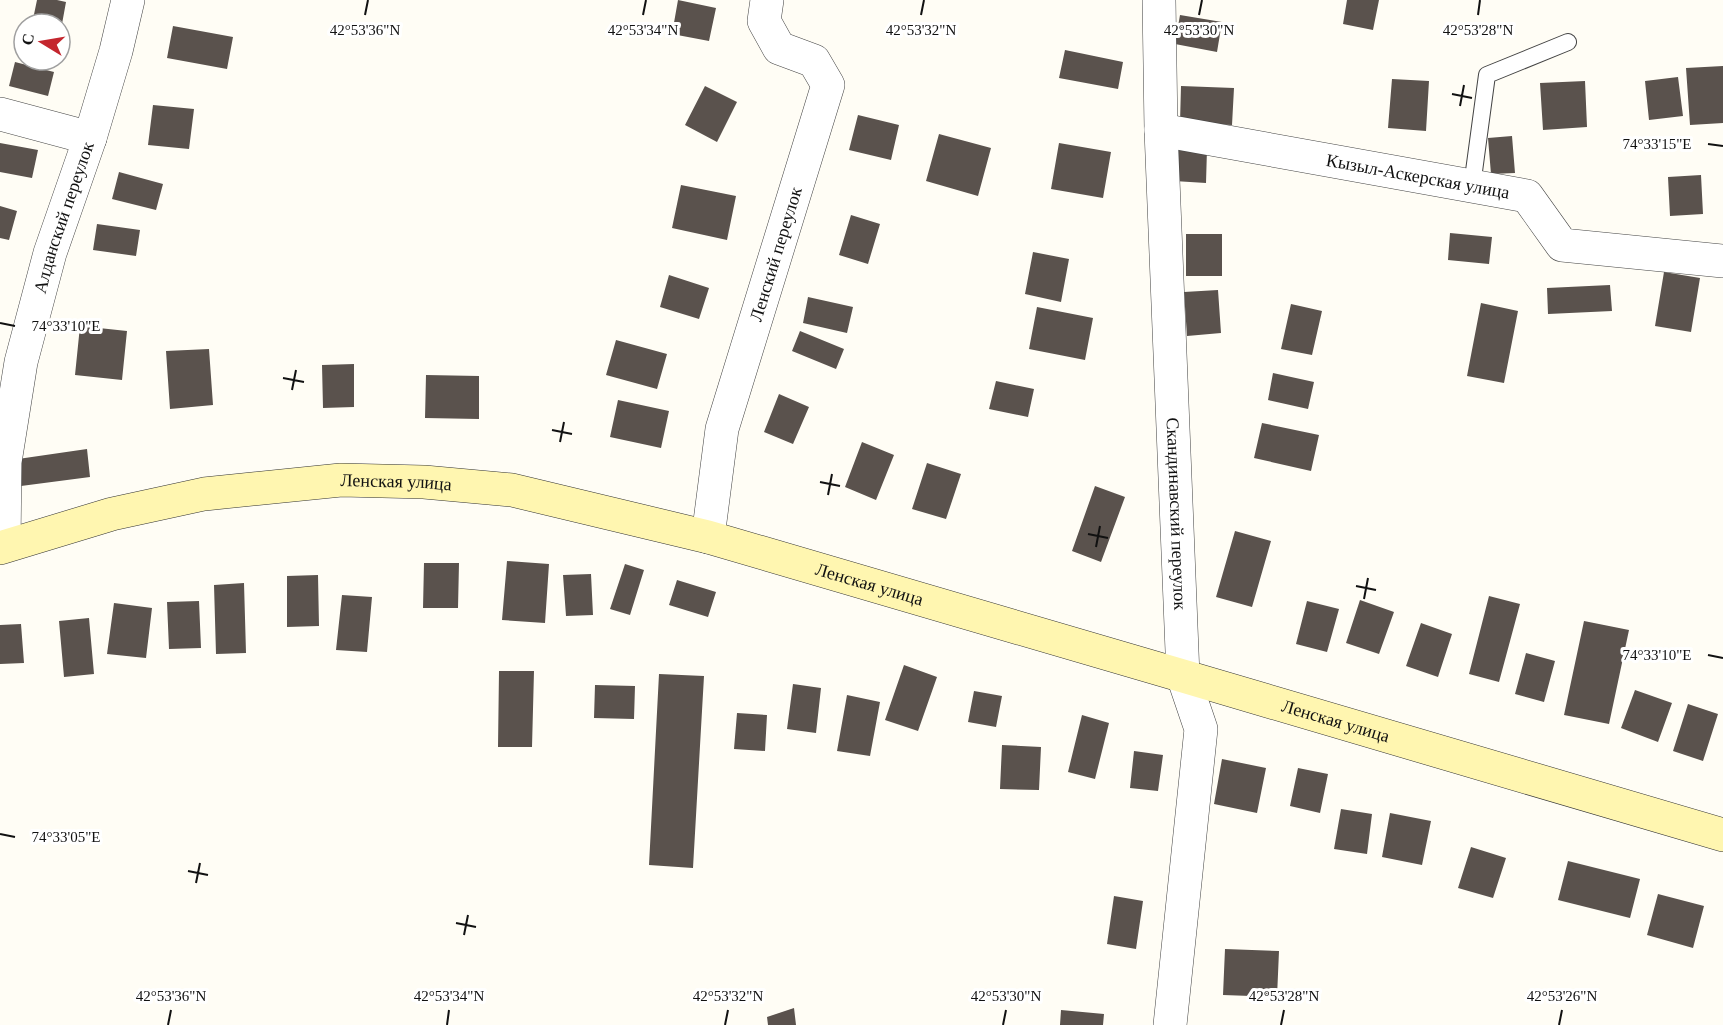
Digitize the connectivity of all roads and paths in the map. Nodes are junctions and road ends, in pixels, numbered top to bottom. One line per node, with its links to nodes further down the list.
1 (128, 0): 7 (street, Алданский переулок)
2 (767, 0): 10 (street, Ленский переулок)
3 (1159, 0): 6 (street, Скандинавский переулок)
4 (1569, 42): 8 (lane)
5 (0, 114): 7 (street)
6 (1161, 130): 8 (street, Кызыл-Аскерская улица); 12 (street, Скандинавский переулок)
7 (90, 138): 11 (street, Алданский переулок)
8 (1472, 186): 9 (street, Кызыл-Аскерская улица)
9 (1723, 261)
10 (708, 537): 11 (main road, Ленская улица); 12 (main road, Ленская улица)
11 (2, 547)
12 (1184, 676): 13 (main road, Ленская улица); 14 (street, Скандинавский переулок)
13 (1723, 836)
14 (1170, 1025)

